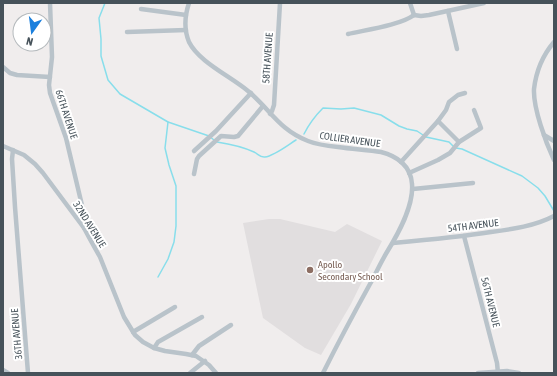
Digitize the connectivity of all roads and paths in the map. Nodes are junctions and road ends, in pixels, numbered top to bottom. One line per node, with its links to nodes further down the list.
1 (50, 3): 16 (street, 66TH AVENUE)
2 (189, 3): 8 (street, COLLIER AVENUE)
3 (280, 3): 21 (street, 58TH AVENUE)
4 (410, 3): 9 (street)
5 (484, 3): 7 (street)
6 (141, 9): 8 (street)
7 (448, 11): 9 (street); 14 (street)
8 (186, 15): 10 (street, COLLIER AVENUE)
9 (414, 15): 12 (street)
10 (186, 30): 11 (street); 17 (street, COLLIER AVENUE)
11 (127, 32)
12 (348, 34)
13 (553, 45): 23 (street)
14 (457, 49)
15 (3, 67): 16 (street)
16 (50, 77): 36 (street, 66TH AVENUE)
17 (251, 93): 19 (street, COLLIER AVENUE); 28 (street)
18 (465, 93): 22 (street)
19 (263, 106): 21 (street, COLLIER AVENUE); 32 (street)
20 (474, 110): 25 (street)
21 (270, 114): 30 (street, COLLIER AVENUE)
22 (438, 121): 25 (street); 30 (street)
23 (544, 136): 24 (street); 29 (street)
24 (554, 141)
25 (459, 142): 31 (street)
26 (3, 146): 27 (street, 32ND AVENUE)
27 (13, 150): 36 (street, 32ND AVENUE); 49 (street, 36TH AVENUE)
28 (194, 151)
29 (554, 160)
30 (401, 162): 31 (street, COLLIER AVENUE)
31 (409, 173): 34 (street, COLLIER AVENUE)
32 (194, 174)
33 (473, 183): 34 (street)
34 (413, 189): 38 (street, COLLIER AVENUE)
35 (552, 217): 37 (street, 54TH AVENUE)
36 (84, 228): 42 (street, 32ND AVENUE)
37 (464, 236): 38 (street, 54TH AVENUE); 47 (street, 56TH AVENUE)
38 (393, 243): 52 (street, COLLIER AVENUE)
39 (175, 307): 42 (street)
40 (202, 317): 43 (street)
41 (231, 325): 44 (street)
42 (133, 332): 43 (street, 32ND AVENUE)
43 (154, 348): 44 (street, 32ND AVENUE)
44 (192, 355): 45 (street, 32ND AVENUE)
45 (205, 361): 50 (street); 51 (street, 32ND AVENUE)
46 (3, 370): 48 (street)
47 (498, 372): 53 (street); 54 (street)
48 (8, 373)
49 (28, 373)
50 (190, 373)
51 (216, 373)
52 (323, 373)
53 (478, 373)
54 (519, 373)

